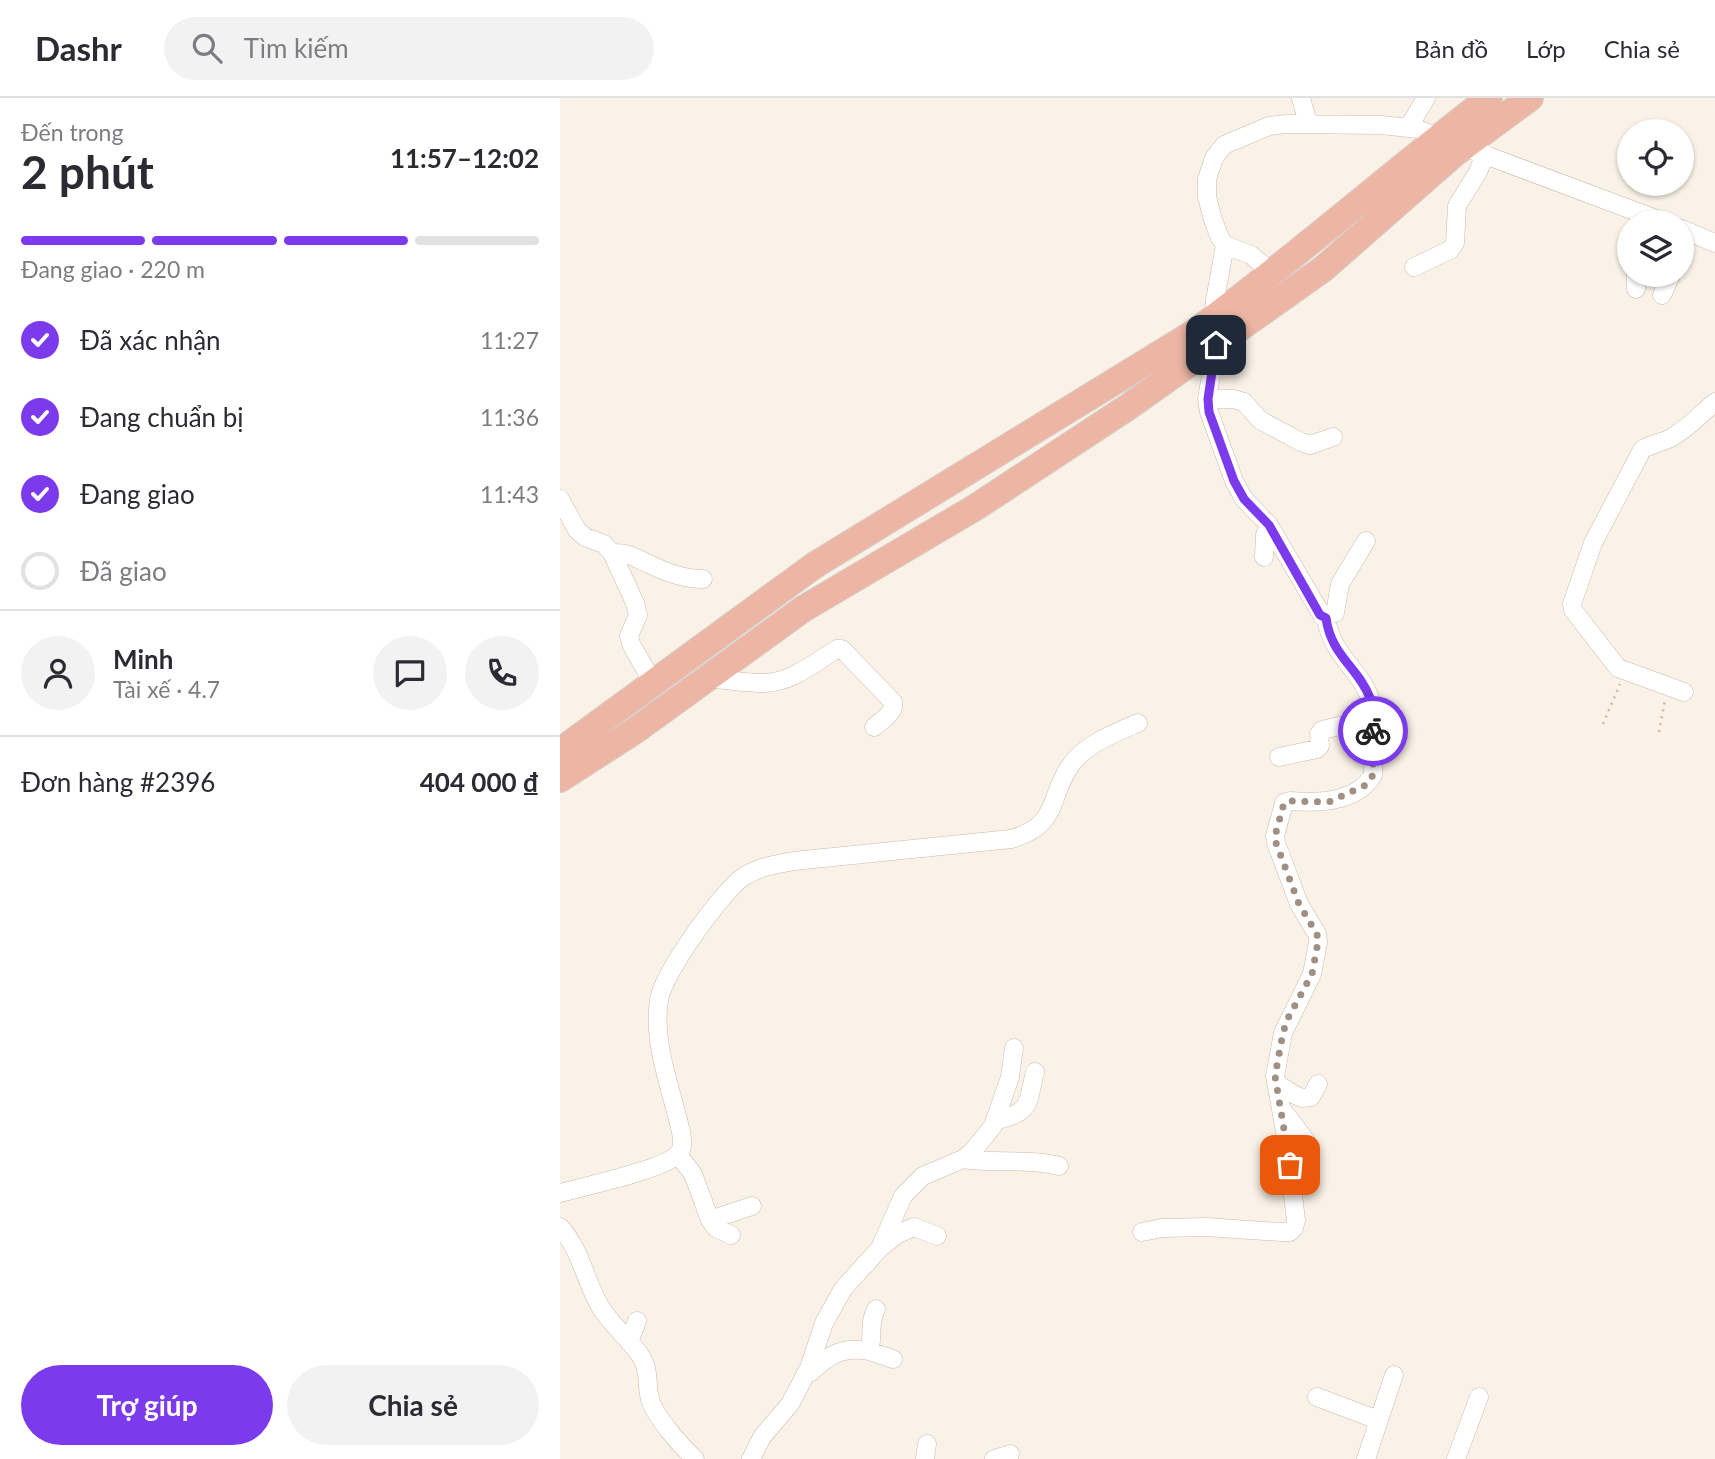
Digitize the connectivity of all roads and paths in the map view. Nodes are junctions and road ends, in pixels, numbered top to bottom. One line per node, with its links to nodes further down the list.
1 (1301, 98): 5 (street)
2 (1426, 98): 6 (street)
3 (1489, 98): 7 (highway)
4 (1530, 98): 8 (highway)
5 (1308, 124): 6 (street); 12 (street)
6 (1408, 128): 7 (street)
7 (1438, 137): 31 (highway)
8 (1475, 151): 9 (street); 13 (street); 30 (highway)
9 (1621, 210)
10 (1694, 236): 11 (street)
11 (1715, 243)
12 (1225, 245): 14 (street); 17 (street)
13 (1414, 267)
14 (1270, 272)
15 (1666, 287): 16 (street)
16 (1662, 295)
17 (1214, 317)
18 (1216, 345): 19 (street)
19 (1208, 399): 21 (street); 23 (street)
20 (1715, 402): 29 (street)
21 (1333, 437)
22 (560, 499): 25 (street)
23 (1269, 525): 26 (street); 28 (street)
24 (1366, 541): 28 (street)
25 (612, 553): 27 (street); 31 (street)
26 (1264, 557)
27 (703, 579)
28 (1326, 618): 33 (street)
29 (1625, 671): 32 (street); 35 (path)
30 (708, 678): 36 (street); 40 (highway)
31 (653, 683): 38 (highway)
32 (1676, 689): 37 (path)
33 (1372, 708): 39 (street); 43 (street)
34 (1138, 723): 48 (street)
35 (1603, 724)
36 (874, 727)
37 (1659, 732)
38 (560, 751)
39 (1279, 757)
40 (560, 779)
41 (1014, 1048): 46 (street)
42 (1035, 1072): 46 (street)
43 (1276, 1083): 44 (street); 45 (street)
44 (1318, 1084)
45 (1280, 1107): 47 (street); 55 (street)
46 (997, 1120): 49 (street)
47 (1306, 1142)
48 (678, 1155): 51 (street); 53 (street)
49 (963, 1159): 50 (street); 58 (street)
50 (1059, 1166)
51 (560, 1193)
52 (752, 1206): 53 (street)
53 (710, 1220): 56 (street)
54 (561, 1230): 61 (street)
55 (1142, 1232)
56 (731, 1235)
57 (937, 1236): 58 (street)
58 (880, 1248): 65 (street)
59 (876, 1310): 62 (street)
60 (637, 1321): 61 (street)
61 (629, 1342): 69 (street)
62 (869, 1351): 63 (street); 65 (street)
63 (893, 1359)
64 (1394, 1375): 68 (street)
65 (802, 1381): 70 (street)
66 (1317, 1397): 68 (street)
67 (1479, 1397): 72 (street)
68 (1378, 1420): 71 (street)
69 (695, 1459)
70 (751, 1459)
71 (1366, 1459)
72 (1456, 1459)

